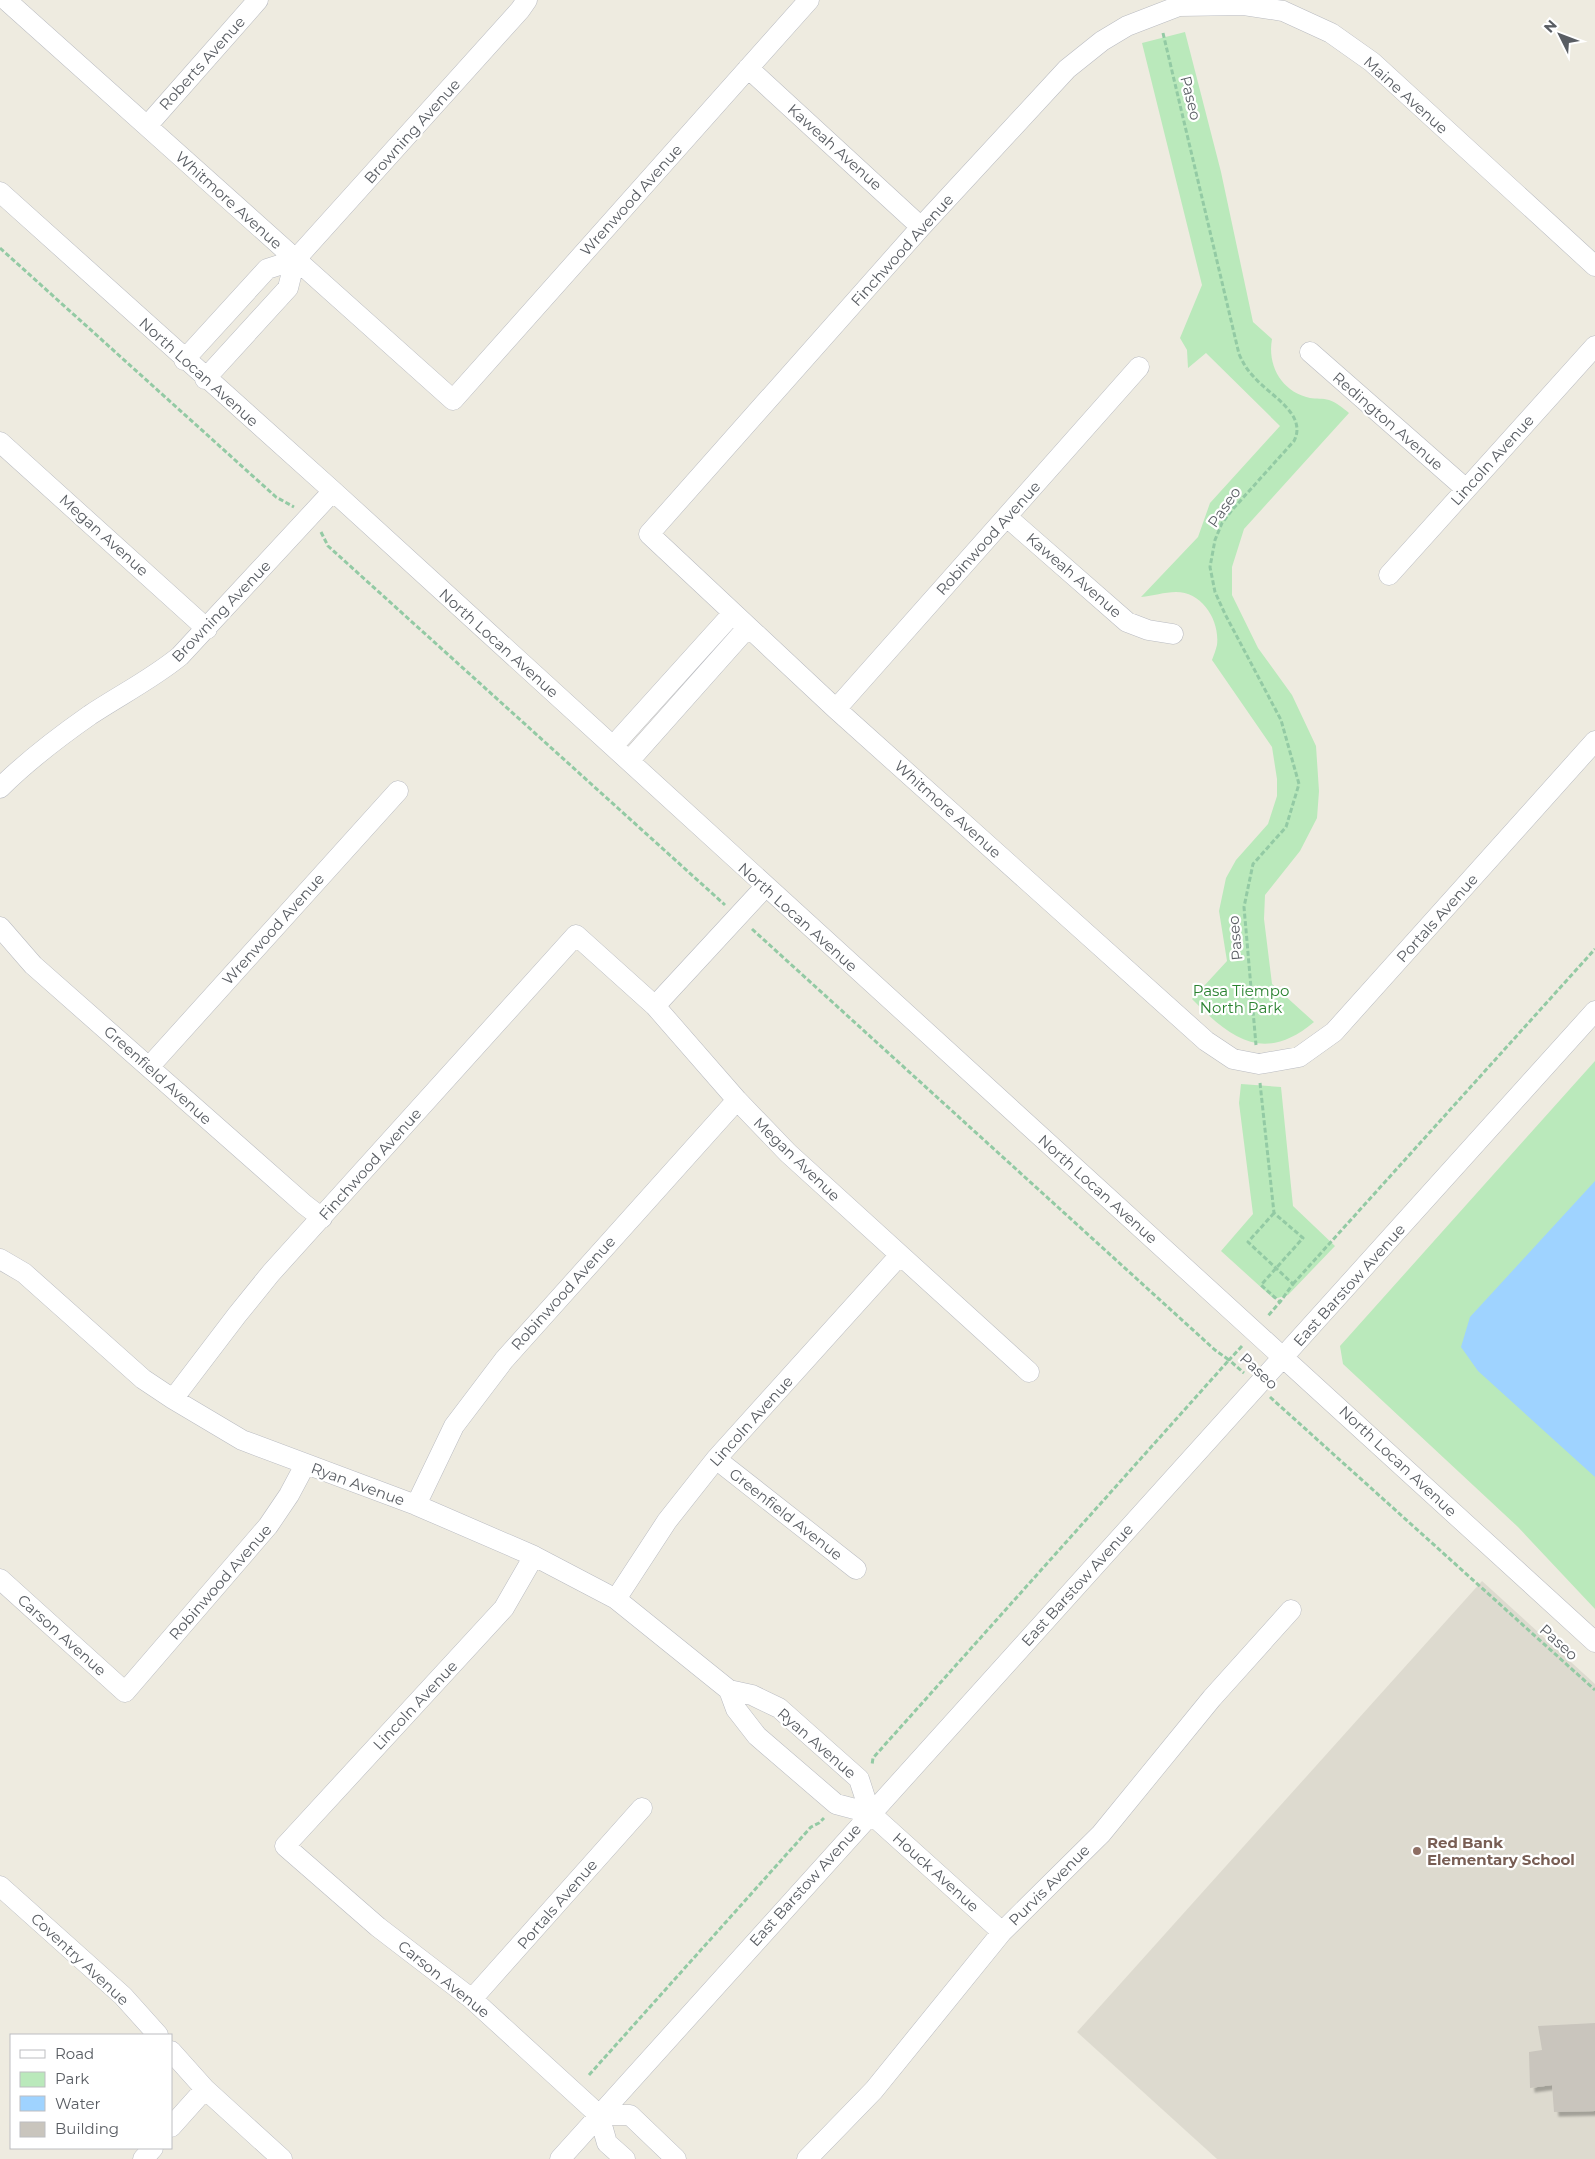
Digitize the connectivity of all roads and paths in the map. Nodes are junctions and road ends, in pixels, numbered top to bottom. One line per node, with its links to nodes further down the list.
1 (6, 0): 8 (street, Whitmore Avenue)
2 (258, 0): 8 (street, Roberts Avenue)
3 (527, 0): 12 (street, Browning Avenue)
4 (809, 0): 7 (street, Wrenwood Avenue)
5 (1179, 3): 6 (street, Finchwood Avenue); 13 (street, Maine Avenue)
6 (1159, 12): 10 (street, Finchwood Avenue); 46 (path, Paseo)
7 (748, 68): 10 (street, Kaweah Avenue); 19 (street, Wrenwood Avenue)
8 (147, 126): 12 (street, Whitmore Avenue)
9 (0, 192): 16 (street, North Locan Avenue)
10 (922, 227): 26 (street, Finchwood Avenue)
11 (0, 248): 23 (path)
12 (295, 260): 16 (street); 18 (street, Browning Avenue); 19 (street, Whitmore Avenue)
13 (1595, 266)
14 (1595, 346): 21 (street, Lincoln Avenue)
15 (1310, 352): 21 (street, Redington Avenue)
16 (184, 360): 18 (street, North Locan Avenue)
17 (1139, 367): 24 (street, Robinwood Avenue)
18 (205, 379): 22 (street, North Locan Avenue)
19 (453, 400)
20 (0, 442): 30 (street, Megan Avenue)
21 (1466, 489): 27 (street, Lincoln Avenue)
22 (333, 491): 30 (street, Browning Avenue); 34 (street, North Locan Avenue)
23 (289, 503)
24 (1007, 516): 31 (street, Kaweah Avenue); 32 (street, Robinwood Avenue)
25 (322, 533): 39 (path)
26 (649, 534): 28 (street, Whitmore Avenue)
27 (1389, 575)
28 (733, 613): 29 (street, Whitmore Avenue); 34 (street)
29 (748, 627): 32 (street, Whitmore Avenue); 35 (street)
30 (207, 629): 36 (street, Browning Avenue)
31 (1173, 634)
32 (836, 709): 46 (street, Whitmore Avenue)
33 (1595, 741): 46 (street, Portals Avenue)
34 (613, 746): 35 (street, North Locan Avenue)
35 (629, 761): 38 (street, North Locan Avenue)
36 (0, 788)
37 (398, 791): 47 (street, Wrenwood Avenue)
38 (765, 887): 44 (street); 56 (street, North Locan Avenue)
39 (717, 898)
40 (0, 927): 47 (street, Greenfield Avenue)
41 (752, 930): 58 (path)
42 (576, 935): 44 (street, Megan Avenue); 50 (street, Finchwood Avenue)
43 (1595, 949): 54 (path, Paseo)
44 (655, 1006): 48 (street, Megan Avenue)
45 (1595, 1011): 57 (street, East Barstow Avenue)
46 (1259, 1064): 49 (path, Paseo)
47 (149, 1067): 50 (street, Greenfield Avenue)
48 (737, 1100): 51 (street, Megan Avenue); 64 (street, Robinwood Avenue)
49 (1274, 1213): 53 (path); 53 (path)
50 (322, 1218): 61 (street, Finchwood Avenue)
51 (900, 1255): 59 (street, Megan Avenue); 62 (street, Lincoln Avenue)
52 (0, 1259): 61 (street, Ryan Avenue)
53 (1277, 1268): 54 (path); 55 (path)
54 (1294, 1284): 55 (path, Paseo)
55 (1280, 1302): 56 (path, Paseo)
56 (1255, 1331): 57 (street, North Locan Avenue); 58 (path, Paseo)
57 (1284, 1357): 60 (street, East Barstow Avenue); 70 (street, North Locan Avenue)
58 (1229, 1360): 60 (path, Paseo); 74 (path)
59 (1030, 1372)
60 (1257, 1385): 72 (path, Paseo); 77 (street, East Barstow Avenue)
61 (173, 1399): 63 (street, Ryan Avenue)
62 (716, 1459): 66 (street, Greenfield Avenue); 68 (street, Lincoln Avenue)
63 (305, 1465): 64 (street, Ryan Avenue); 73 (street, Robinwood Avenue)
64 (416, 1505): 65 (street, Ryan Avenue)
65 (534, 1556): 68 (street, Ryan Avenue); 78 (street, Lincoln Avenue)
66 (856, 1569)
67 (0, 1579): 73 (street, Carson Avenue)
68 (616, 1599): 71 (street, Ryan Avenue)
69 (1290, 1610): 80 (street, Purvis Avenue)
70 (1595, 1642)
71 (729, 1690): 74 (street, Ryan Avenue); 75 (street, Ryan Avenue)
72 (1595, 1690)
73 (125, 1692)
74 (859, 1779): 77 (street, Ryan Avenue)
75 (836, 1804): 77 (street, Ryan Avenue); 84 (path)
76 (642, 1808): 81 (street, Portals Avenue)
77 (870, 1813): 80 (street, Houck Avenue); 86 (street, East Barstow Avenue)
78 (285, 1846): 81 (street, Carson Avenue)
79 (0, 1886): 82 (street, Coventry Avenue)
80 (1002, 1932): 94 (street, Purvis Avenue)
81 (472, 1999): 86 (street, Carson Avenue)
82 (157, 2034)
83 (172, 2052): 85 (street)
84 (589, 2075)
85 (204, 2089): 87 (street); 90 (street)
86 (599, 2116): 91 (street, East Barstow Avenue); 92 (street, Carson Avenue); 93 (street)
87 (172, 2126)
88 (152, 2149): 89 (street)
89 (143, 2159)
90 (282, 2159)
91 (560, 2159)
92 (625, 2159)
93 (676, 2159)
94 (807, 2159)

